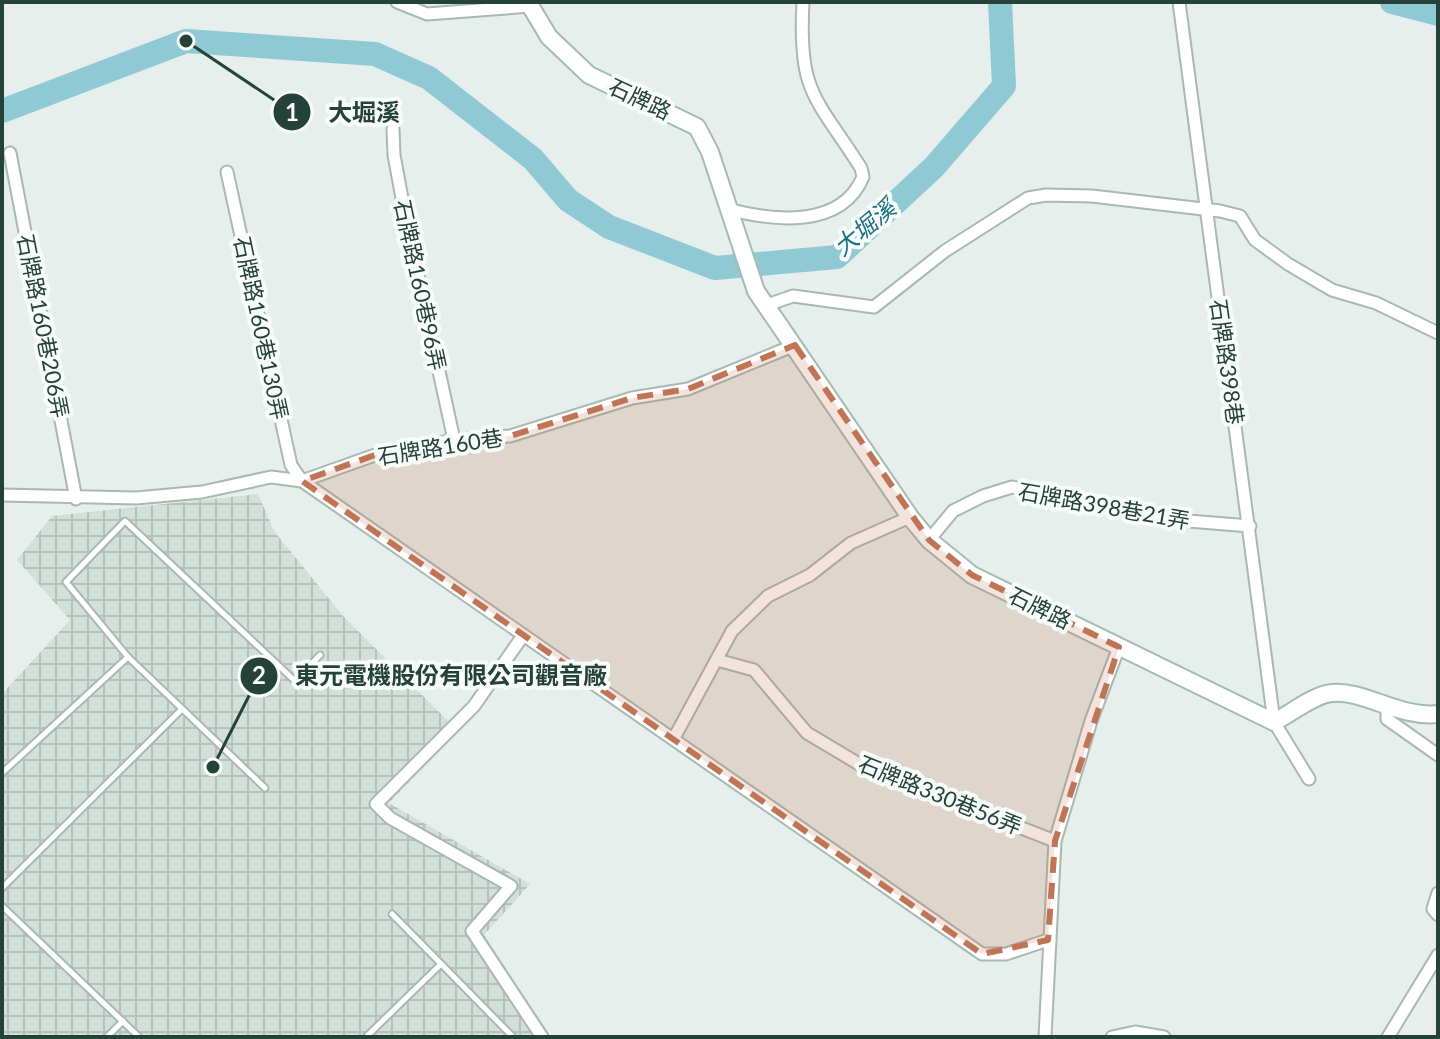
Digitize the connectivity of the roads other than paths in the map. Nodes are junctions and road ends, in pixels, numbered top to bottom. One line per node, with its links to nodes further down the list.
1 (397, 2): 4 (street)
2 (803, 2): 8 (street)
3 (1179, 2): 9 (street, 石牌路398巷)
4 (530, 4): 8 (street, 石牌路)
5 (393, 129): 13 (street, 石牌路160巷96弄)
6 (10, 153): 16 (street, 石牌路160巷206弄)
7 (227, 172): 14 (street, 石牌路160巷130弄)
8 (728, 209): 10 (street, 石牌路)
9 (1207, 209): 10 (street); 11 (street); 18 (street, 石牌路398巷)
10 (767, 305): 12 (street, 石牌路)
11 (1438, 333)
12 (795, 345): 13 (street, 石牌路160巷); 17 (street, 石牌路)
13 (454, 440): 14 (street, 石牌路160巷)
14 (302, 481): 16 (street, 石牌路160巷); 20 (street)
15 (2, 495): 16 (street, 石牌路160巷)
16 (76, 499)
17 (910, 517): 19 (street, 石牌路); 24 (street)
18 (1250, 526): 19 (street, 石牌路398巷21弄); 28 (street, 石牌路398巷)
19 (929, 540): 21 (street, 石牌路)
20 (522, 637): 29 (street); 48 (street)
21 (1119, 647): 28 (street, 石牌路); 34 (street)
22 (320, 655): 23 (lane)
23 (128, 657): 26 (lane); 31 (lane)
24 (717, 660): 29 (street); 34 (street, 石牌路330巷56弄)
25 (1387, 708): 27 (street); 28 (street); 30 (street)
26 (182, 709): 33 (lane); 35 (lane)
27 (1438, 714)
28 (1274, 722): 32 (street)
29 (674, 738): 40 (street)
30 (1438, 755)
31 (2, 773)
32 (1309, 779)
33 (265, 788)
34 (1055, 841): 40 (street)
35 (2, 888)
36 (1438, 893): 39 (street)
37 (2, 906): 43 (lane)
38 (392, 914): 42 (lane)
39 (1438, 915)
40 (1048, 940): 49 (street)
41 (1438, 955): 52 (street)
42 (441, 964): 46 (lane); 47 (lane)
43 (123, 1021): 44 (lane); 45 (lane)
44 (107, 1037)
45 (139, 1037)
46 (366, 1037)
47 (513, 1037)
48 (542, 1037)
49 (1045, 1037)
50 (1112, 1037): 51 (street)
51 (1164, 1037)
52 (1388, 1037)

